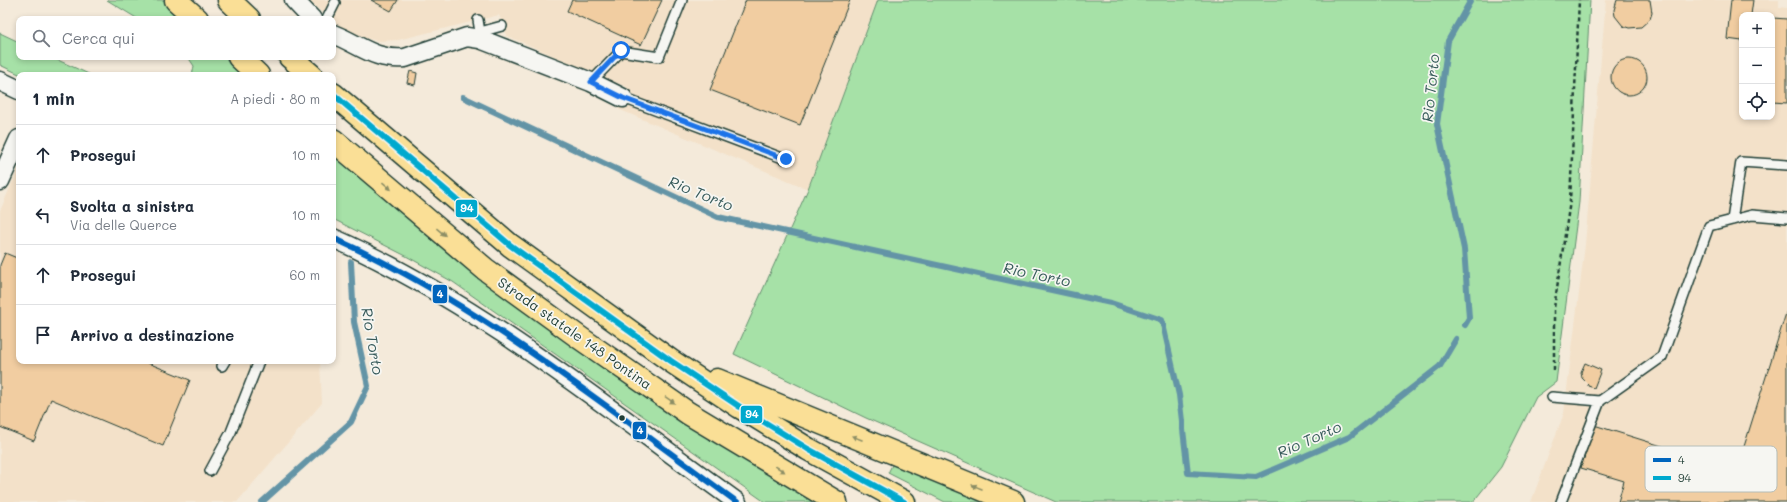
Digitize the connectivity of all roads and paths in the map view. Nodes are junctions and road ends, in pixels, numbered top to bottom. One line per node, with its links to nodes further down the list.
1 (176, 0): 7 (highway)
2 (229, 0): 8 (highway)
3 (294, 0): 9 (street)
4 (682, 0): 20 (lane)
5 (1578, 0): 34 (path)
6 (335, 3): 10 (lane)
7 (194, 16)
8 (247, 16)
9 (309, 16)
10 (328, 16)
11 (478, 20): 14 (lane)
12 (502, 26): 14 (lane)
13 (336, 35): 14 (street)
14 (474, 35): 20 (street)
15 (241, 60): 17 (highway)
16 (294, 60): 18 (highway)
17 (255, 72)
18 (308, 72)
19 (0, 81): 21 (street)
20 (591, 82): 23 (street)
21 (16, 89)
22 (336, 97): 32 (highway)
23 (623, 98): 26 (lane)
24 (336, 143): 39 (highway, Strada statale 148 Pontina, one-way to 39)
25 (16, 146): 28 (street)
26 (786, 159)
27 (1787, 165): 30 (lane)
28 (0, 181)
29 (1787, 218): 30 (lane)
30 (1732, 220): 36 (lane)
31 (336, 240): 38 (street)
32 (671, 361): 40 (highway); 41 (highway, one-way to 32)
33 (258, 364): 37 (lane)
34 (1554, 370)
35 (1552, 397): 36 (lane)
36 (1600, 401): 42 (lane)
37 (210, 471)
38 (737, 502)
39 (836, 502)
40 (904, 502)
41 (1014, 502)
42 (1561, 502)

